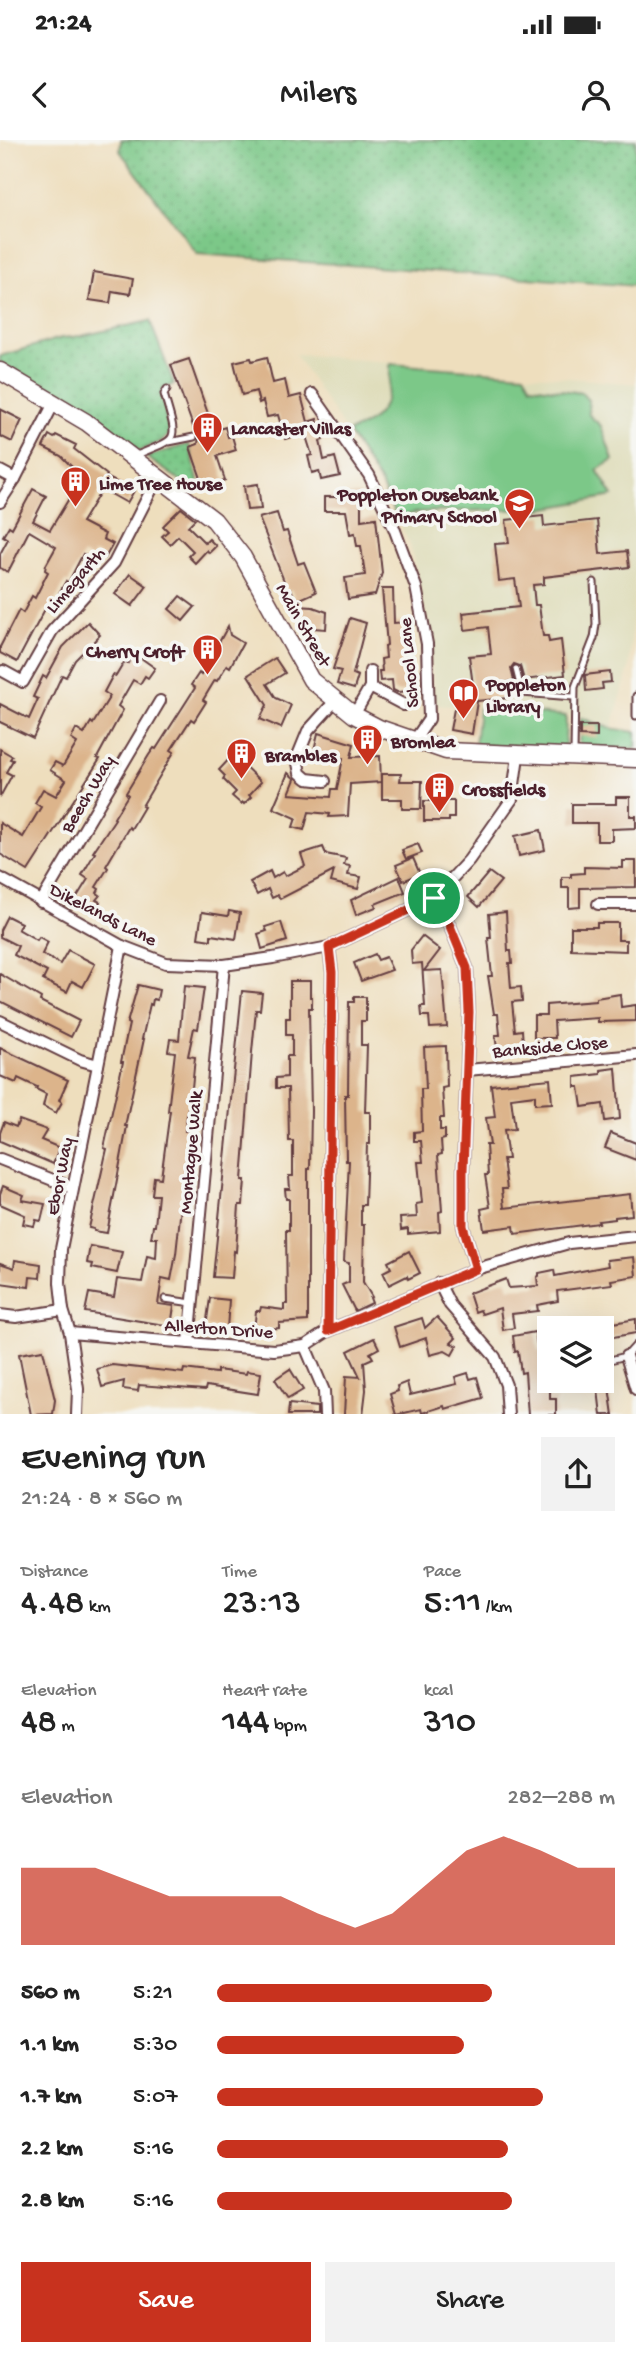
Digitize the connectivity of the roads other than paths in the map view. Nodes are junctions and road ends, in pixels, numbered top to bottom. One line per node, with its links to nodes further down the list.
1 (0, 371): 4 (street, Main Street)
2 (167, 389): 6 (lane)
3 (312, 394): 24 (street, School Lane)
4 (54, 403): 7 (street, Main Street); 10 (street)
5 (194, 437): 6 (lane)
6 (169, 442): 7 (lane)
7 (131, 457): 9 (street, Main Street)
8 (0, 471): 10 (street)
9 (158, 477): 14 (street, Limegarth); 20 (street, Main Street)
10 (15, 479): 11 (street)
11 (0, 502)
12 (594, 582): 18 (lane)
13 (516, 669): 18 (lane)
14 (3, 671)
15 (370, 671): 16 (street)
16 (370, 687): 21 (street); 22 (street)
17 (636, 696): 23 (lane)
18 (573, 697): 26 (lane)
19 (160, 701): 31 (street, Beech Way)
20 (335, 701): 22 (street, Main Street); 28 (street)
21 (404, 705)
22 (354, 715): 24 (street, Main Street)
23 (636, 716)
24 (414, 741): 25 (street, Main Street)
25 (518, 756): 26 (street, Main Street); 30 (street, Dikelands Lane)
26 (574, 757): 27 (street, Main Street)
27 (636, 759)
28 (326, 781)
29 (0, 878): 31 (street, Dikelands Lane)
30 (434, 898): 35 (street, Dikelands Lane); 40 (street)
31 (41, 902): 34 (street, Dikelands Lane)
32 (598, 904): 33 (street)
33 (636, 904)
34 (122, 946): 36 (street, Dikelands Lane); 39 (street, Ebor Way)
35 (329, 947): 36 (street, Dikelands Lane); 50 (street)
36 (224, 965): 47 (street, Montague Walk)
37 (0, 1021): 39 (street)
38 (636, 1055): 40 (street, Bankside Close)
39 (98, 1065): 42 (street, Ebor Way)
40 (467, 1070): 44 (street)
41 (0, 1159): 42 (street)
42 (73, 1188): 48 (street, Ebor Way)
43 (636, 1236): 44 (street, Allerton Drive)
44 (476, 1269): 45 (street, Allerton Drive)
45 (439, 1283): 50 (street, Allerton Drive); 60 (street)
46 (165, 1299): 47 (lane)
47 (192, 1303): 52 (street, Montague Walk)
48 (63, 1310): 49 (street); 51 (street, Ebor Way)
49 (0, 1315)
50 (328, 1331): 54 (street, Allerton Drive)
51 (69, 1333): 52 (street, Allerton Drive); 58 (street, Ebor Way)
52 (189, 1343): 54 (street, Allerton Drive)
53 (636, 1345): 55 (lane)
54 (305, 1346): 59 (street)
55 (626, 1356): 56 (lane); 57 (street)
56 (614, 1359)
57 (636, 1389)
58 (77, 1414)
59 (325, 1414)
60 (508, 1414)

